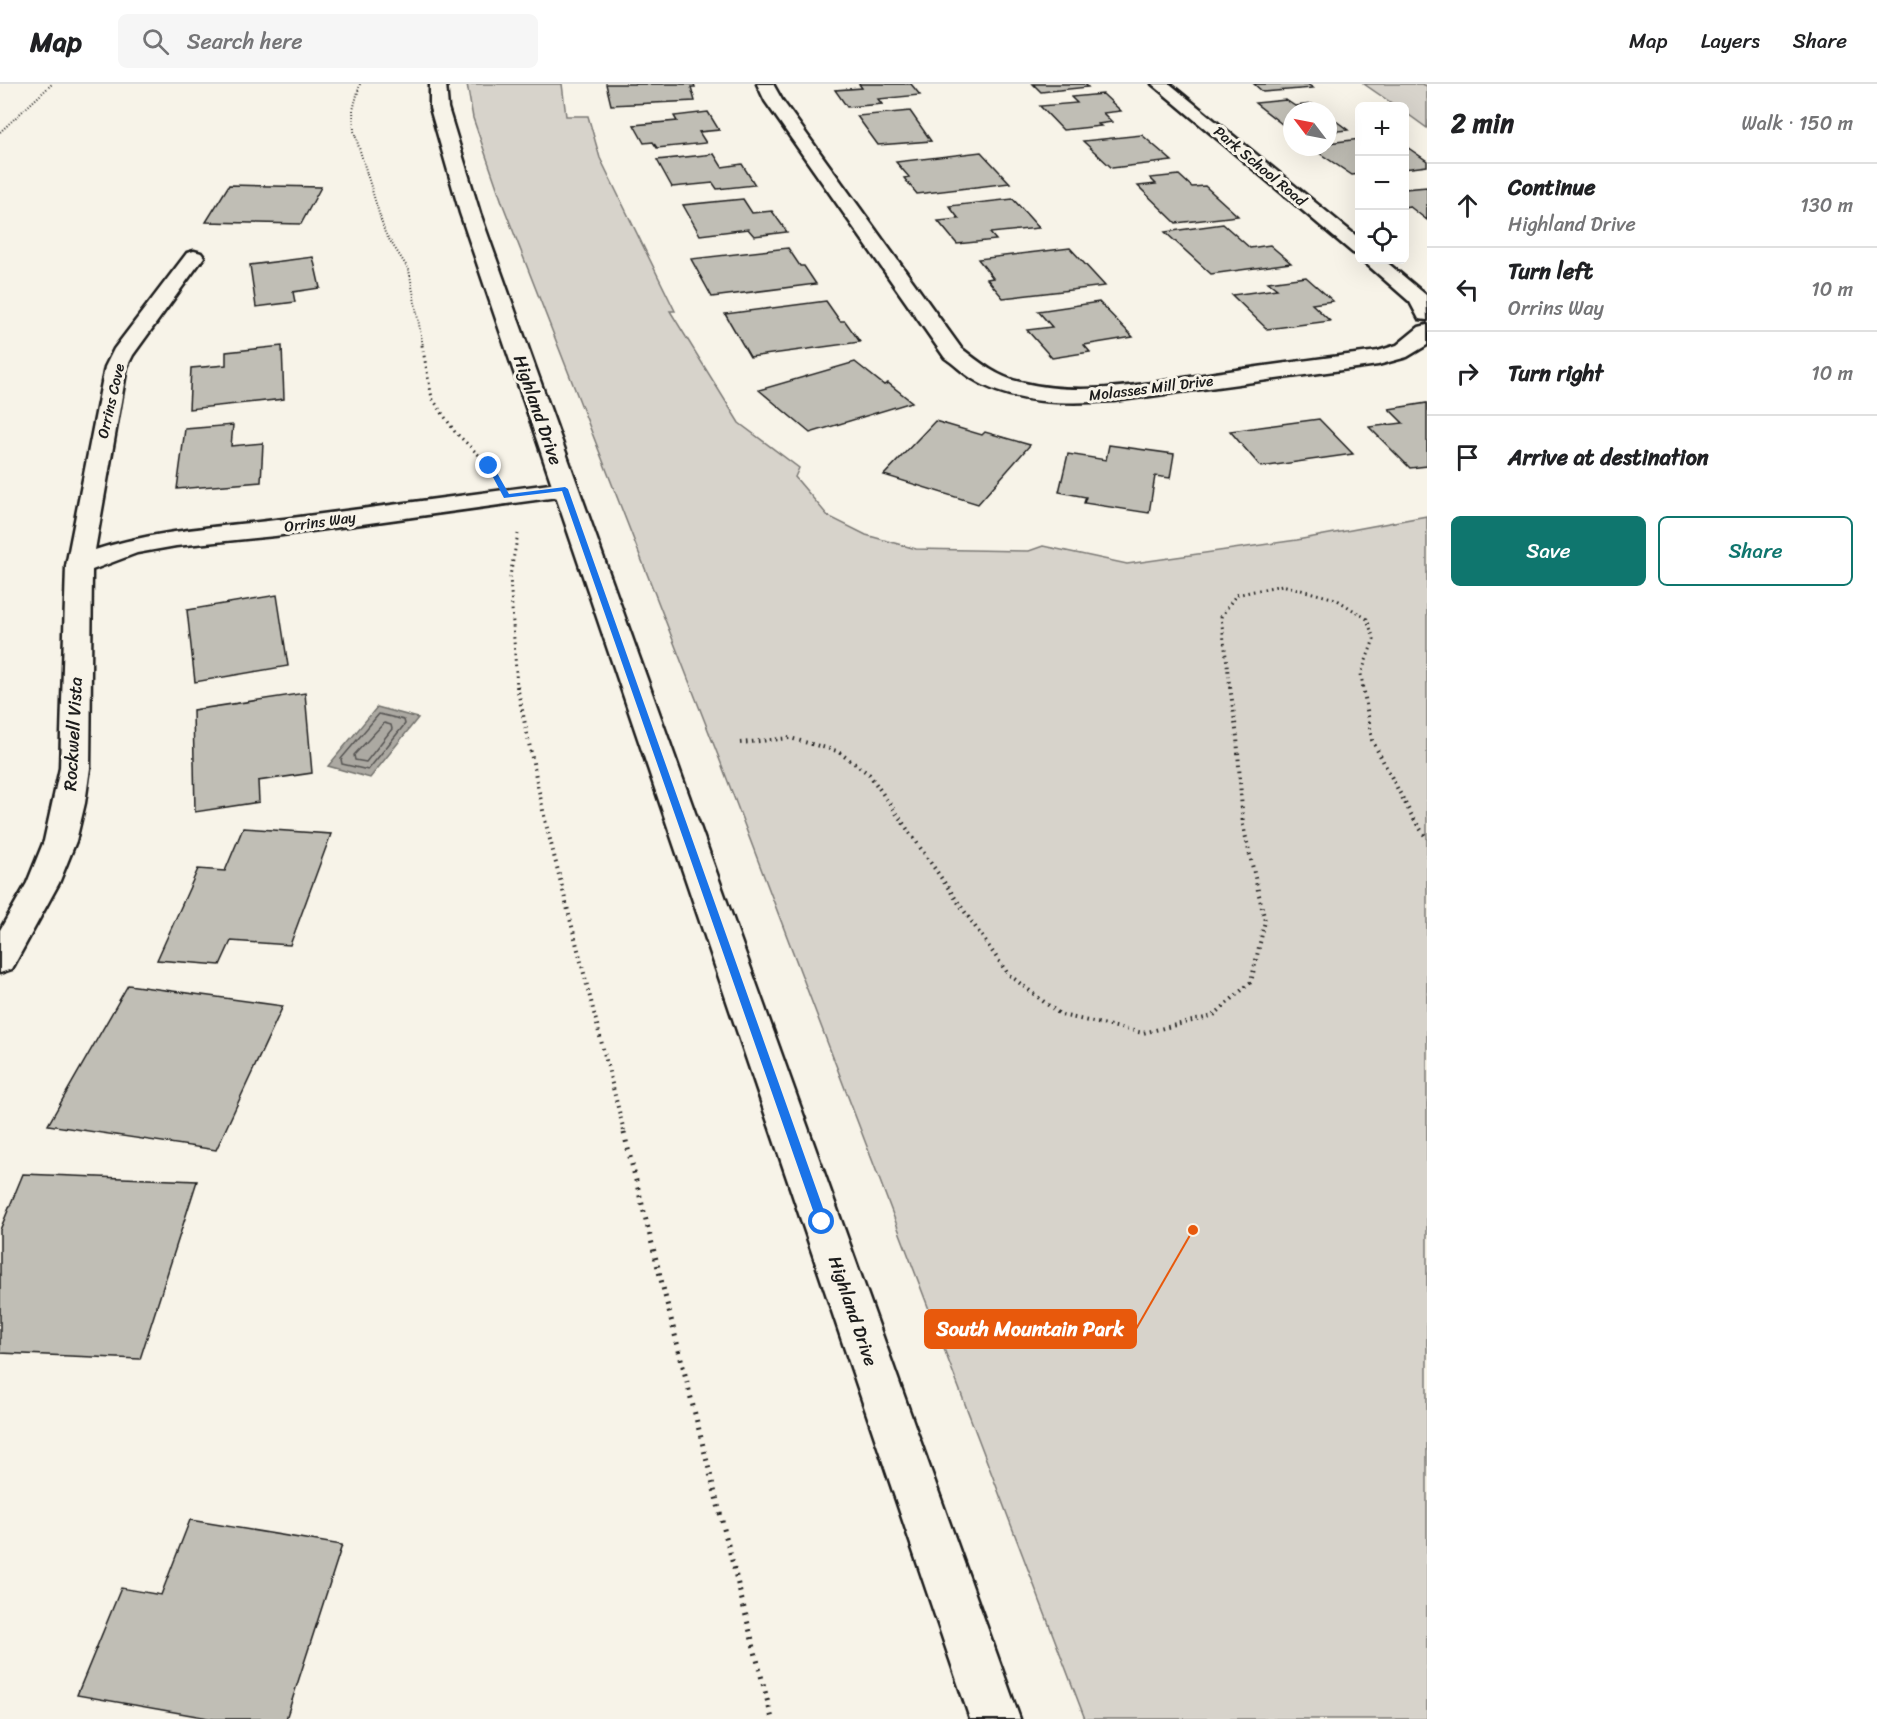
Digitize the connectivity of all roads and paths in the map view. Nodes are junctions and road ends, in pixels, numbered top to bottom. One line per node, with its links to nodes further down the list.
1 (52, 84): 6 (path)
2 (360, 84): 13 (path)
3 (438, 84): 12 (street, Highland Drive)
4 (765, 84): 11 (street, Molasses Mill Drive)
5 (1160, 84): 7 (street, Park School Road)
6 (0, 132)
7 (1355, 246)
8 (194, 257): 14 (street, Orrins Cove)
9 (1377, 264): 10 (street)
10 (1427, 314)
11 (1427, 332)
12 (565, 489): 13 (street, Orrins Way); 19 (street, Highland Drive)
13 (506, 497): 14 (street, Orrins Way); 18 (path)
14 (79, 566): 17 (street, Rockwell Vista)
15 (740, 743): 16 (path)
16 (1427, 839)
17 (0, 960)
18 (772, 1719)
19 (995, 1719)

